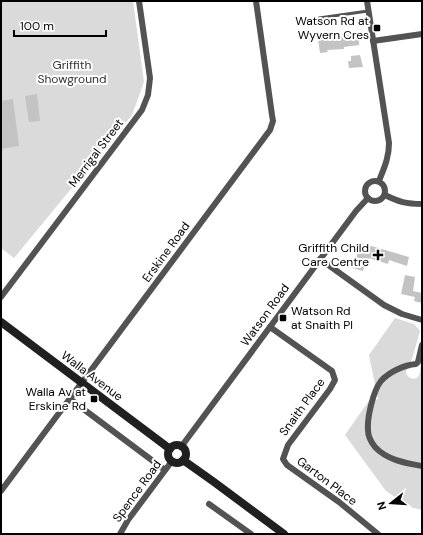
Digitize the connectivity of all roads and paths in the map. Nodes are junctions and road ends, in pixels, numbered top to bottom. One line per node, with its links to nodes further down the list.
1 (139, 1): 13 (street, Merrigal Street)
2 (256, 1): 18 (street, Erskine Road)
3 (367, 1): 4 (street)
4 (368, 11): 5 (lane); 7 (street)
5 (319, 18)
6 (422, 34): 7 (street)
7 (372, 41): 8 (street)
8 (379, 181): 9 (street); 10 (street)
9 (385, 195): 10 (street); 11 (street)
10 (368, 198): 12 (street, Watson Road)
11 (422, 204)
12 (320, 259): 14 (street); 16 (street, Watson Road)
13 (1, 297)
14 (422, 320)
15 (1, 322): 18 (street, Walla Avenue)
16 (270, 327): 20 (street, Watson Road); 22 (street, Snaith Place)
17 (422, 345): 25 (street)
18 (82, 383): 19 (street, Erskine Road); 21 (street, Walla Avenue)
19 (70, 399): 26 (street); 27 (street, Erskine Road)
20 (181, 447): 21 (street); 23 (street)
21 (170, 449): 24 (street)
22 (283, 459): 32 (street, Garton Place)
23 (183, 460): 24 (street); 31 (street)
24 (172, 461): 26 (street, Spence Road)
25 (422, 466)
26 (165, 470): 29 (street, Spence Road)
27 (1, 491)
28 (209, 504): 30 (street)
29 (120, 534)
30 (251, 534)
31 (284, 534)
32 (378, 534)

